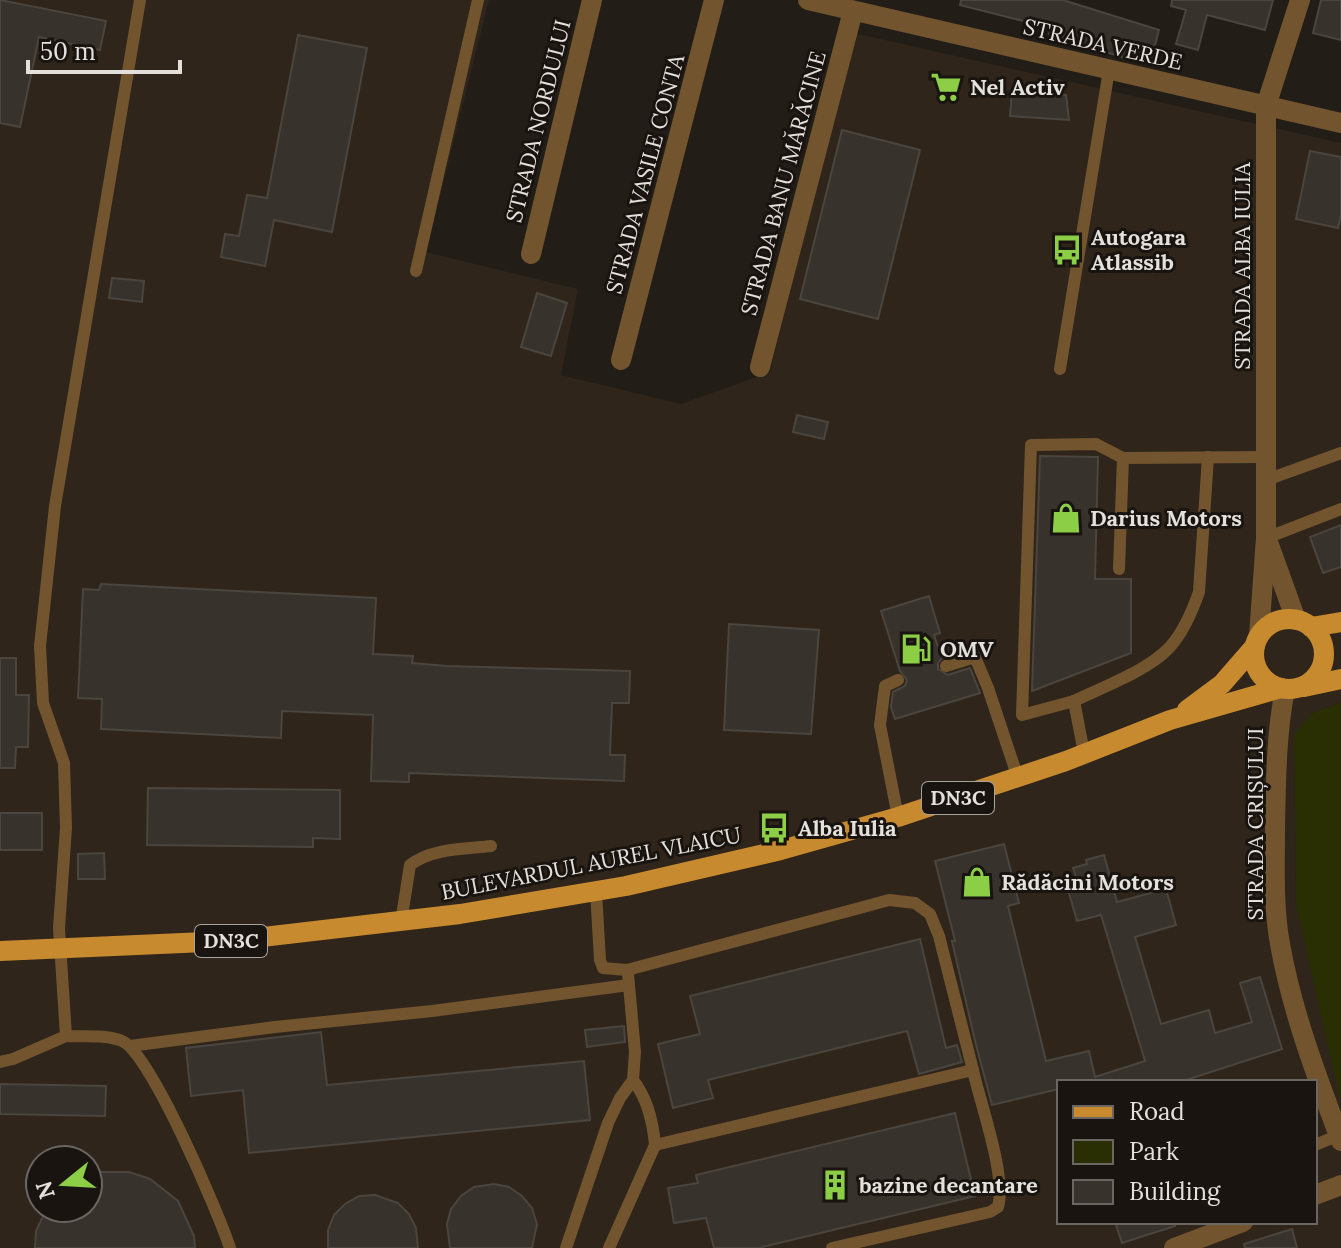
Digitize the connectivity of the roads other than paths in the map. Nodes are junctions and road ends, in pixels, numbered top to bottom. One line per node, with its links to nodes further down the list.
1 (140, 0): 40 (lane)
2 (478, 0): 12 (lane)
3 (592, 0): 11 (street, STRADA NORDULUI)
4 (714, 0): 13 (street, STRADA VASILE CONTA)
5 (808, 0): 7 (street, STRADA VERDE)
6 (1300, 0): 9 (street, STRADA ALBA IULIA)
7 (853, 11): 8 (street, STRADA VERDE); 14 (street, STRADA BANU MĂRĂCINE)
8 (1109, 70): 9 (street, STRADA VERDE); 15 (lane)
9 (1266, 106): 10 (street, STRADA VERDE); 18 (street, STRADA ALBA IULIA)
10 (1341, 123)
11 (531, 254)
12 (416, 271)
13 (621, 360)
14 (760, 367)
15 (1060, 369)
16 (1341, 453): 20 (lane)
17 (1208, 457): 18 (lane); 19 (lane); 32 (lane)
18 (1266, 457): 20 (street, STRADA ALBA IULIA)
19 (1123, 458): 23 (lane); 32 (lane)
20 (1266, 480): 22 (street, STRADA ALBA IULIA)
21 (1341, 509): 22 (lane)
22 (1266, 538): 25 (street, STRADA ALBA IULIA); 26 (street, STRADA ALBA IULIA)
23 (1119, 569)
24 (1341, 622): 25 (main road)
25 (1304, 623): 26 (main road); 27 (main road)
26 (1257, 641): 31 (main road); 33 (main road, BULEVARDUL AUREL VLAICU / DN3C)
27 (1332, 656): 31 (main road)
28 (946, 666): 35 (lane)
29 (1341, 679): 31 (main road, DN3C)
30 (898, 680): 36 (lane)
31 (1289, 688): 33 (main road, BULEVARDUL AUREL VLAICU / DN3C); 49 (street, STRADA CRIȘULUI)
32 (1074, 701): 34 (lane)
33 (1170, 720): 34 (main road, BULEVARDUL AUREL VLAICU / DN3C)
34 (1084, 753): 35 (main road, BULEVARDUL AUREL VLAICU / DN3C)
35 (1018, 778): 36 (main road, BULEVARDUL AUREL VLAICU / DN3C)
36 (898, 817): 38 (main road, BULEVARDUL AUREL VLAICU / DN3C)
37 (491, 846): 39 (lane)
38 (596, 891): 39 (main road, BULEVARDUL AUREL VLAICU / DN3C); 42 (lane)
39 (401, 922): 40 (main road, BULEVARDUL AUREL VLAICU / DN3C)
40 (61, 949): 41 (main road, BULEVARDUL AUREL VLAICU / DN3C); 44 (lane)
41 (0, 951)
42 (627, 970): 43 (lane); 47 (lane)
43 (629, 985): 45 (lane); 48 (lane)
44 (66, 1036): 45 (lane); 46 (lane)
45 (130, 1046): 55 (lane)
46 (0, 1062)
47 (973, 1070): 51 (lane); 58 (lane)
48 (633, 1080): 51 (lane); 56 (lane)
49 (1340, 1138): 50 (lane)
50 (1317, 1144)
51 (655, 1145): 57 (lane)
52 (1341, 1185): 53 (street)
53 (1317, 1194)
54 (1238, 1224): 59 (street)
55 (230, 1248)
56 (566, 1248)
57 (609, 1248)
58 (832, 1248)
59 (1174, 1248)

